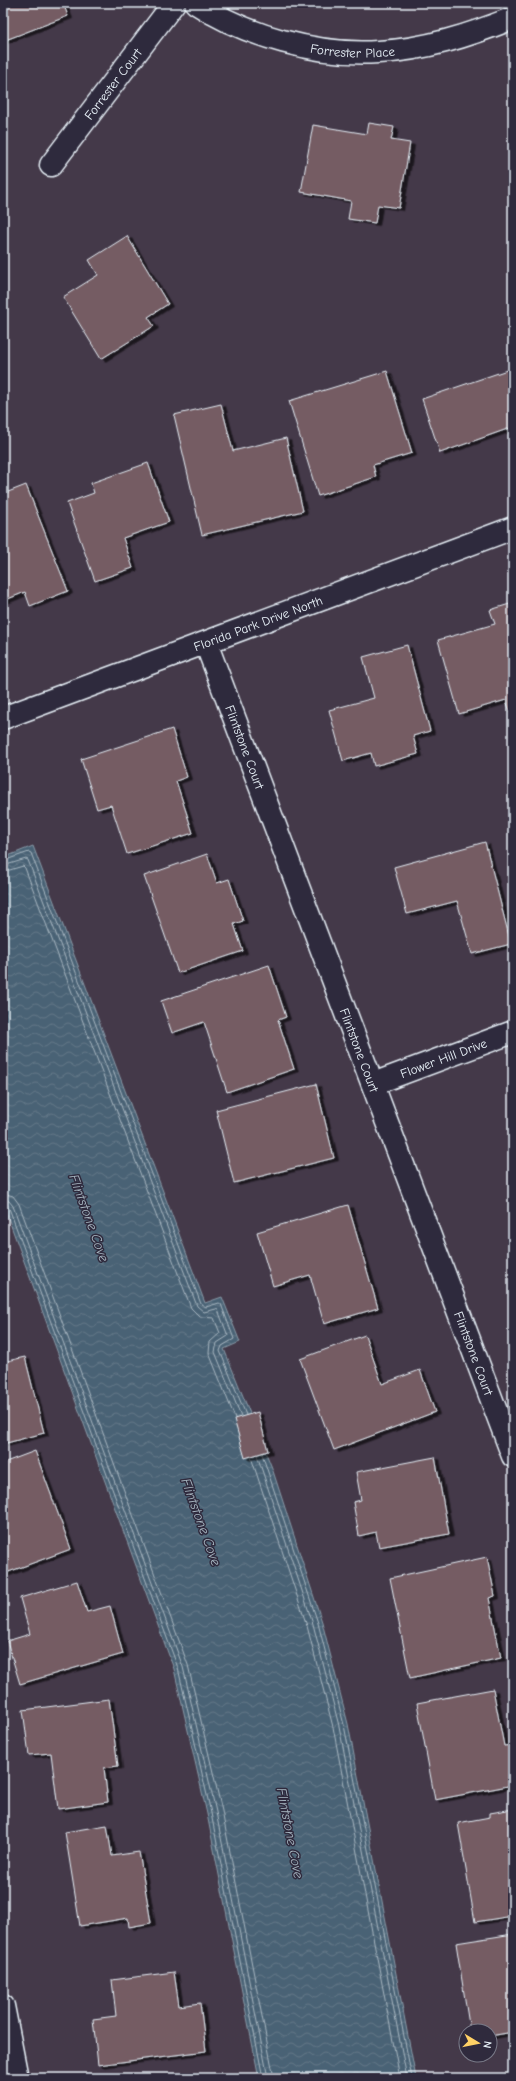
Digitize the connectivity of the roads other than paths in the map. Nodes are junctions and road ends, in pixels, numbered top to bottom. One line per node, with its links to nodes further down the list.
1 (174, 3): 4 (street, Forrester Court)
2 (196, 3): 3 (street, Forrester Place)
3 (513, 18)
4 (51, 165)
5 (513, 528): 6 (street, Florida Park Drive North)
6 (206, 643): 7 (street, Florida Park Drive North); 9 (street, Flintstone Court)
7 (3, 718)
8 (513, 1032): 9 (street, Flower Hill Drive)
9 (373, 1084): 10 (street, Flintstone Court)
10 (513, 1456)
11 (3, 2006): 12 (street)
12 (17, 2078)

